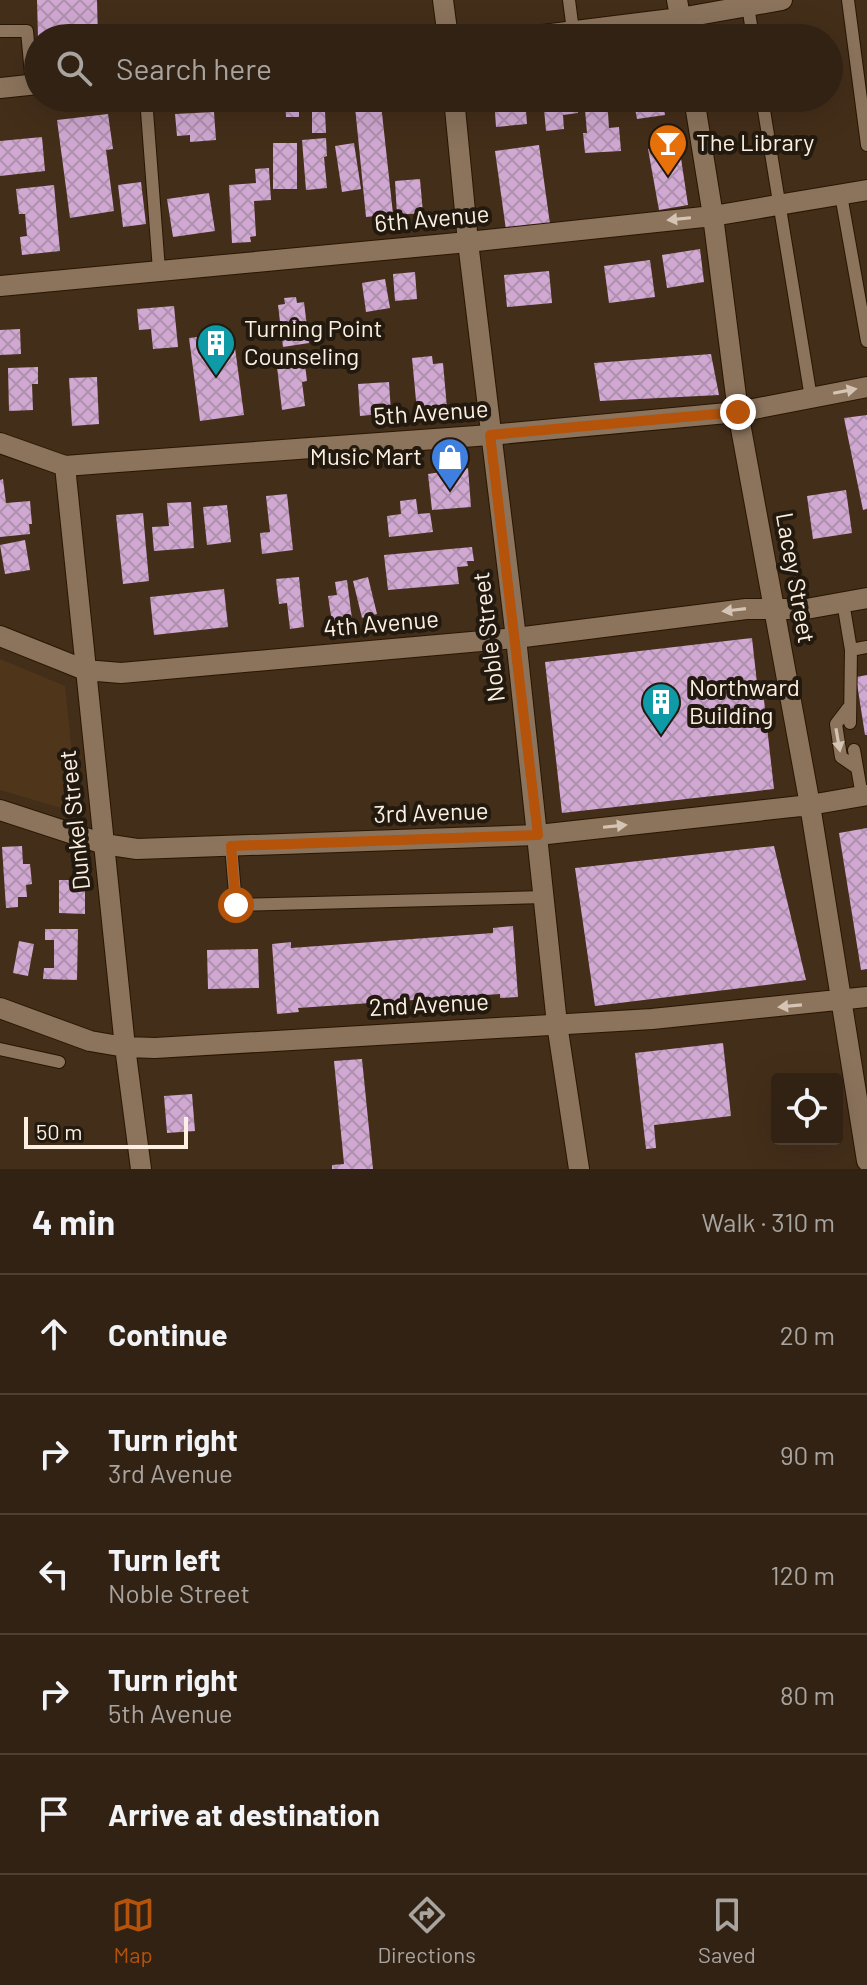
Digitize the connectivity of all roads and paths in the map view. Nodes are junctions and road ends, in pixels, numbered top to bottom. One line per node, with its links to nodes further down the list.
1 (443, 0): 7 (street)
2 (569, 0): 8 (lane)
3 (782, 0): 5 (street)
4 (848, 0): 19 (lane)
5 (748, 6): 6 (street); 10 (lane)
6 (680, 19): 9 (street)
7 (446, 24)
8 (572, 24)
9 (635, 24)
10 (751, 24)
11 (0, 31): 12 (lane)
12 (24, 31)
13 (24, 85): 14 (street)
14 (0, 88)
15 (147, 112): 25 (lane)
16 (455, 112): 24 (street, Noble Street)
17 (696, 112): 23 (street, Lacey Street)
18 (764, 112): 22 (lane)
19 (867, 145)
20 (867, 190): 21 (street, 6th Avenue)
21 (841, 195): 22 (street, 6th Avenue); 27 (lane)
22 (779, 205): 23 (street, 6th Avenue); 29 (lane)
23 (713, 216): 24 (street, 6th Avenue, one-way to 24); 30 (street, Lacey Street)
24 (468, 242): 25 (street, 6th Avenue); 31 (street, Noble Street)
25 (159, 270): 26 (street, 6th Avenue)
26 (0, 286)
27 (867, 341)
28 (867, 387): 29 (street, 5th Avenue, one-way to 28)
29 (811, 398): 30 (street, 5th Avenue)
30 (738, 412): 31 (street, 5th Avenue); 36 (street, Lacey Street)
31 (490, 435): 33 (street, 5th Avenue); 38 (street, Noble Street)
32 (0, 443): 33 (street, 5th Avenue)
33 (65, 466): 41 (street, Dunkel Street)
34 (867, 598): 35 (street, 4th Avenue)
35 (843, 602): 36 (street, 4th Avenue); 40 (lane)
36 (774, 609): 38 (street, 4th Avenue, one-way to 38); 47 (street, Lacey Street)
37 (0, 636): 41 (street, 4th Avenue)
38 (516, 638): 41 (street, 4th Avenue); 49 (street, Noble Street)
39 (867, 647): 40 (lane)
40 (851, 650): 42 (lane)
41 (85, 670): 50 (street, Dunkel Street)
42 (849, 707): 43 (lane); 45 (lane, one-way to 45)
43 (850, 723)
44 (854, 750): 45 (lane)
45 (857, 768): 46 (lane)
46 (865, 796): 47 (street, 3rd Avenue)
47 (810, 805): 49 (street, 3rd Avenue, one-way to 47); 54 (street, Lacey Street)
48 (0, 810): 50 (street, 3rd Avenue)
49 (538, 835): 51 (street, 3rd Avenue); 52 (street, Noble Street)
50 (104, 844): 51 (street, 3rd Avenue); 57 (street, Dunkel Street)
51 (231, 846): 52 (lane)
52 (544, 897): 56 (street, Noble Street)
53 (867, 997): 54 (street, 2nd Avenue)
54 (840, 1001): 56 (street, 2nd Avenue, one-way to 56); 60 (street, Lacey Street)
55 (0, 1008): 57 (street, 2nd Avenue)
56 (557, 1024): 57 (street, 2nd Avenue); 62 (street, Noble Street)
57 (125, 1047): 61 (street, Dunkel Street)
58 (0, 1049): 59 (lane)
59 (59, 1062)
60 (867, 1161)
61 (141, 1169)
62 (579, 1169)

